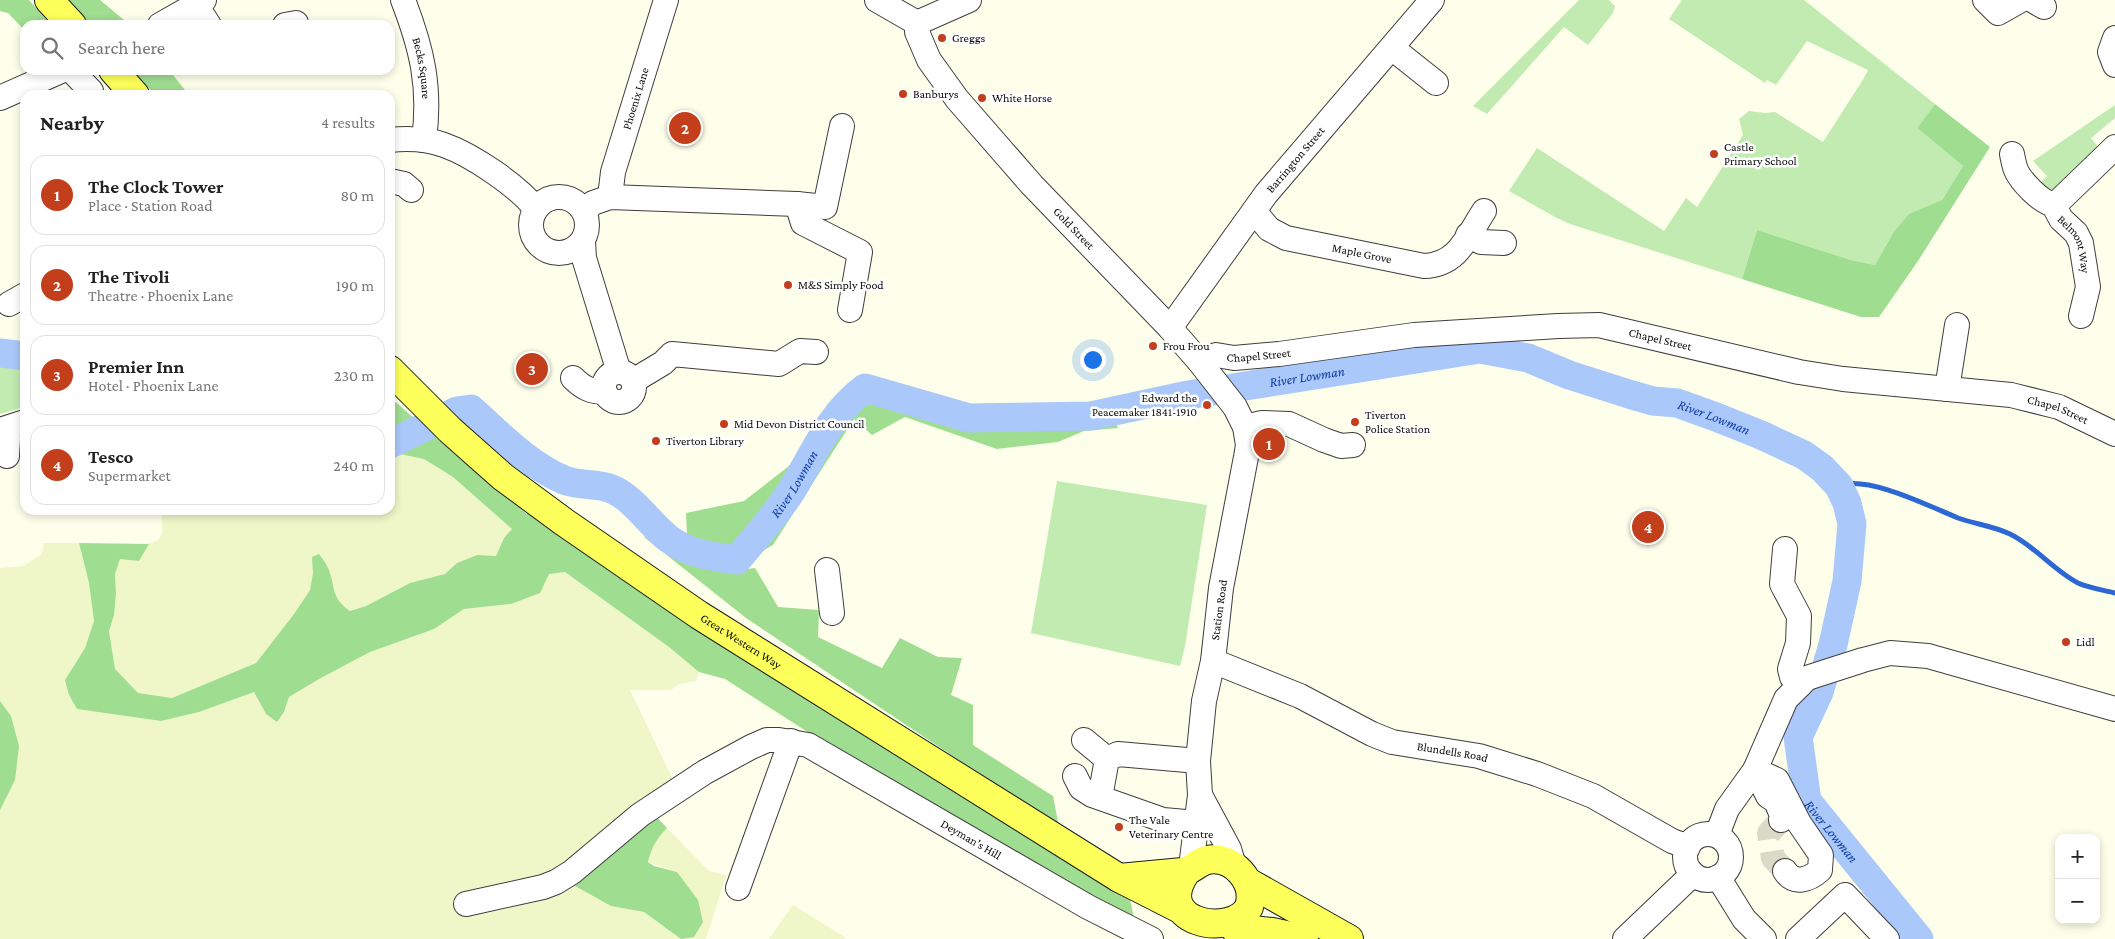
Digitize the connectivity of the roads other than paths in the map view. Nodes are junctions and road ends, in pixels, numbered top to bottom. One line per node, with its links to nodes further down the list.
1 (49, 0): 10 (main road)
2 (402, 0): 26 (street, Becks Square)
3 (666, 0): 29 (street, Phoenix Lane)
4 (877, 0): 13 (street)
5 (969, 0): 13 (street)
6 (1432, 0): 15 (street, Barrington Street)
7 (1985, 0): 8 (street)
8 (2021, 0)
9 (200, 2): 11 (street); 12 (street)
10 (67, 20)
11 (169, 20)
12 (207, 20)
13 (917, 23): 44 (street, Gold Street)
14 (2115, 38): 16 (street)
15 (1392, 48): 20 (street); 34 (street, Barrington Street)
16 (2115, 65)
17 (52, 75): 23 (street)
18 (76, 75): 21 (street)
19 (117, 75): 22 (main road)
20 (1436, 82)
21 (89, 90)
22 (131, 90)
23 (0, 98)
24 (842, 126): 30 (street)
25 (395, 140): 26 (street)
26 (424, 140): 32 (street)
27 (2115, 147): 31 (street, Belmont Way)
28 (2012, 154): 31 (street, Belmont Way)
29 (610, 197): 30 (street); 33 (street)
30 (797, 204): 41 (street)
31 (2053, 204): 42 (street, Belmont Way)
32 (536, 209): 33 (street); 39 (street)
33 (584, 211): 37 (street)
34 (1254, 211): 36 (street, Maple Grove); 44 (street, Barrington Street)
35 (1484, 211): 36 (street, Maple Grove)
36 (1468, 235): 38 (street)
37 (583, 241): 39 (street); 40 (street)
38 (1504, 243)
39 (558, 254): 40 (street)
40 (596, 301): 48 (street)
41 (850, 310)
42 (2081, 316)
43 (1957, 325): 50 (street)
44 (1170, 328): 46 (street, Gold Street)
45 (816, 352): 48 (street)
46 (1205, 369): 50 (street, Chapel Street); 51 (street, Gold Street)
47 (395, 375): 78 (main road, Great Western Way)
48 (626, 377): 49 (street)
49 (573, 378)
50 (1946, 389): 53 (street, Chapel Street)
51 (1240, 417): 54 (street); 59 (street, Station Road)
52 (10, 427): 55 (street)
53 (2115, 434)
54 (1353, 446)
55 (7, 456)
56 (1785, 550): 60 (street)
57 (826, 570): 58 (street)
58 (832, 613)
59 (1213, 661): 65 (street, Station Road); 73 (street, Blundells Road)
60 (1803, 682): 61 (street); 66 (street)
61 (2115, 709)
62 (1084, 740): 64 (street)
63 (791, 741): 80 (street); 81 (street, Deyman's Hill); 84 (street, Deyman's Hill)
64 (1107, 759): 65 (street); 68 (street)
65 (1198, 761): 69 (street, Station Road)
66 (1754, 770): 70 (street); 72 (street); 75 (street)
67 (1075, 776): 71 (street)
68 (1102, 792)
69 (1200, 795): 71 (street, Station Road); 76 (street, Station Road)
70 (1782, 820)
71 (1197, 823): 74 (street, Station Road)
72 (1716, 835): 73 (street); 79 (street)
73 (1688, 847): 77 (street)
74 (1189, 869): 76 (main road); 78 (main road); 82 (main road)
75 (1784, 872)
76 (1241, 874): 83 (main road); 86 (main road)
77 (1693, 874): 79 (street); 87 (street)
78 (1119, 878): 82 (main road, Great Western Way)
79 (1718, 878): 88 (street)
80 (738, 888)
81 (466, 904)
82 (1178, 908): 83 (main road)
83 (1234, 928): 85 (main road)
84 (1151, 939)
85 (1304, 939)
86 (1349, 939)
87 (1625, 939)
88 (1764, 939)
89 (1798, 939): 90 (street)
90 (1887, 939)

